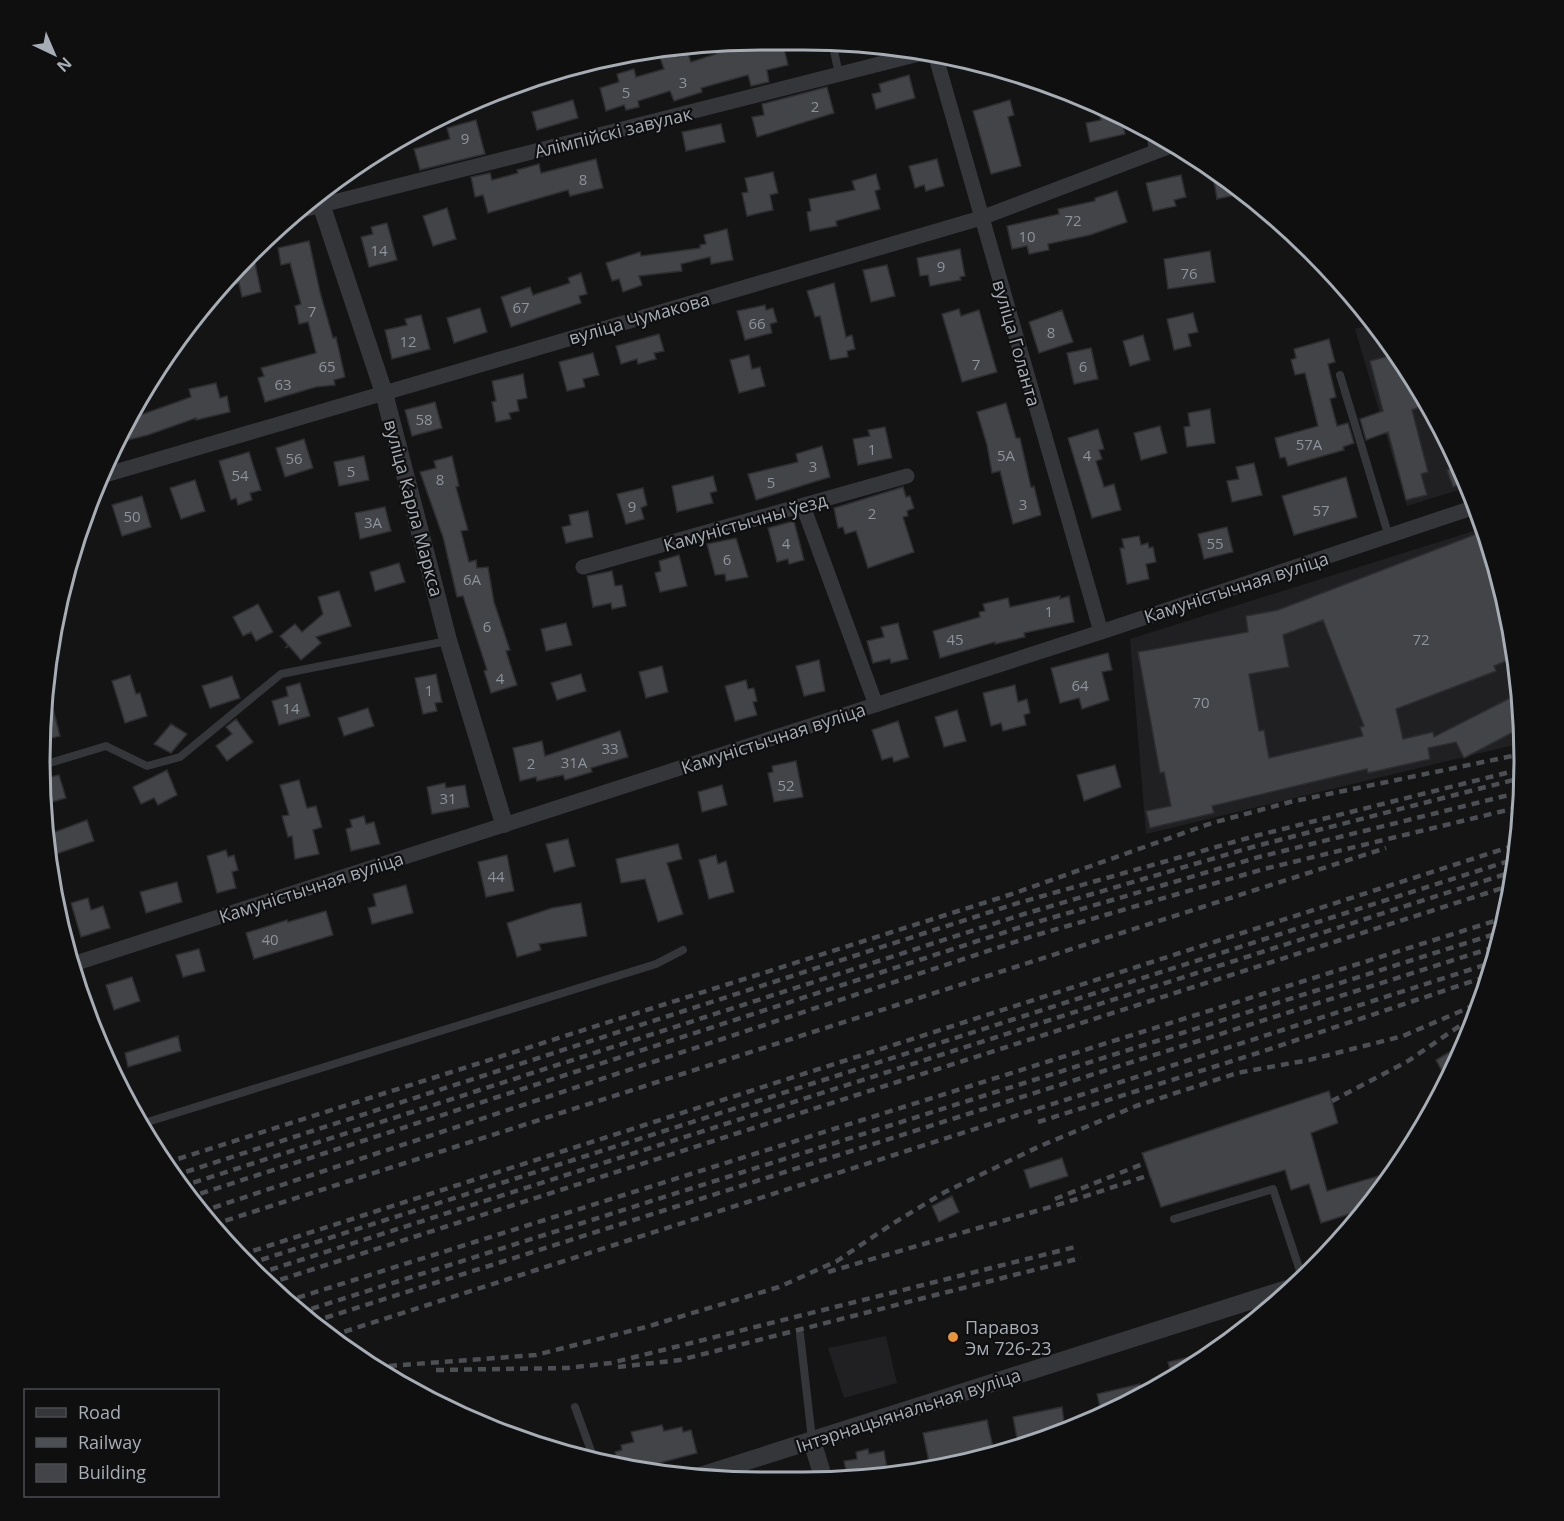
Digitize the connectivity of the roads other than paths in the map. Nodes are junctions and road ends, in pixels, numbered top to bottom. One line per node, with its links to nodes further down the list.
1 (834, 51): 4 (lane)
2 (905, 57): 4 (street, Алімпійскі завулак)
3 (937, 62): 10 (street, вуліца Голанта)
4 (839, 74): 8 (street, Алімпійскі завулак)
5 (1155, 143): 7 (street)
6 (1163, 147): 7 (street, вуліца Чумакова)
7 (1156, 149): 10 (street, вуліца Чумакова)
8 (323, 200)
9 (320, 202): 12 (street, вуліца Карла Маркса)
10 (981, 218): 12 (street, вуліца Чумакова); 19 (street, вуліца Голанта)
11 (1340, 375): 17 (lane)
12 (384, 393): 13 (street, вуліца Чумакова); 20 (street, вуліца Карла Маркса)
13 (111, 473)
14 (907, 476): 15 (street, Камуністычны ўезд)
15 (802, 506): 18 (street, Камуністычны ўезд); 21 (street)
16 (1468, 509): 17 (street, Камуністычная вуліца)
17 (1389, 537): 19 (street, Камуністычная вуліца)
18 (583, 567)
19 (1101, 632): 21 (street, Камуністычная вуліца)
20 (448, 640): 22 (lane); 23 (street, вуліца Карла Маркса)
21 (876, 705): 23 (street, Камуністычная вуліца)
22 (50, 763)
23 (504, 824): 25 (street, Камуністычная вуліца)
24 (683, 950): 26 (lane)
25 (79, 962)
26 (148, 1122)
27 (1174, 1219): 28 (lane)
28 (1299, 1269)
29 (1274, 1293): 32 (street, Інтэрнацыянальная вуліца)
30 (801, 1334): 32 (lane)
31 (575, 1407): 33 (lane)
32 (812, 1441): 34 (street, Інтэрнацыянальная вуліца); 35 (street)
33 (591, 1451)
34 (719, 1470)
35 (821, 1471)

